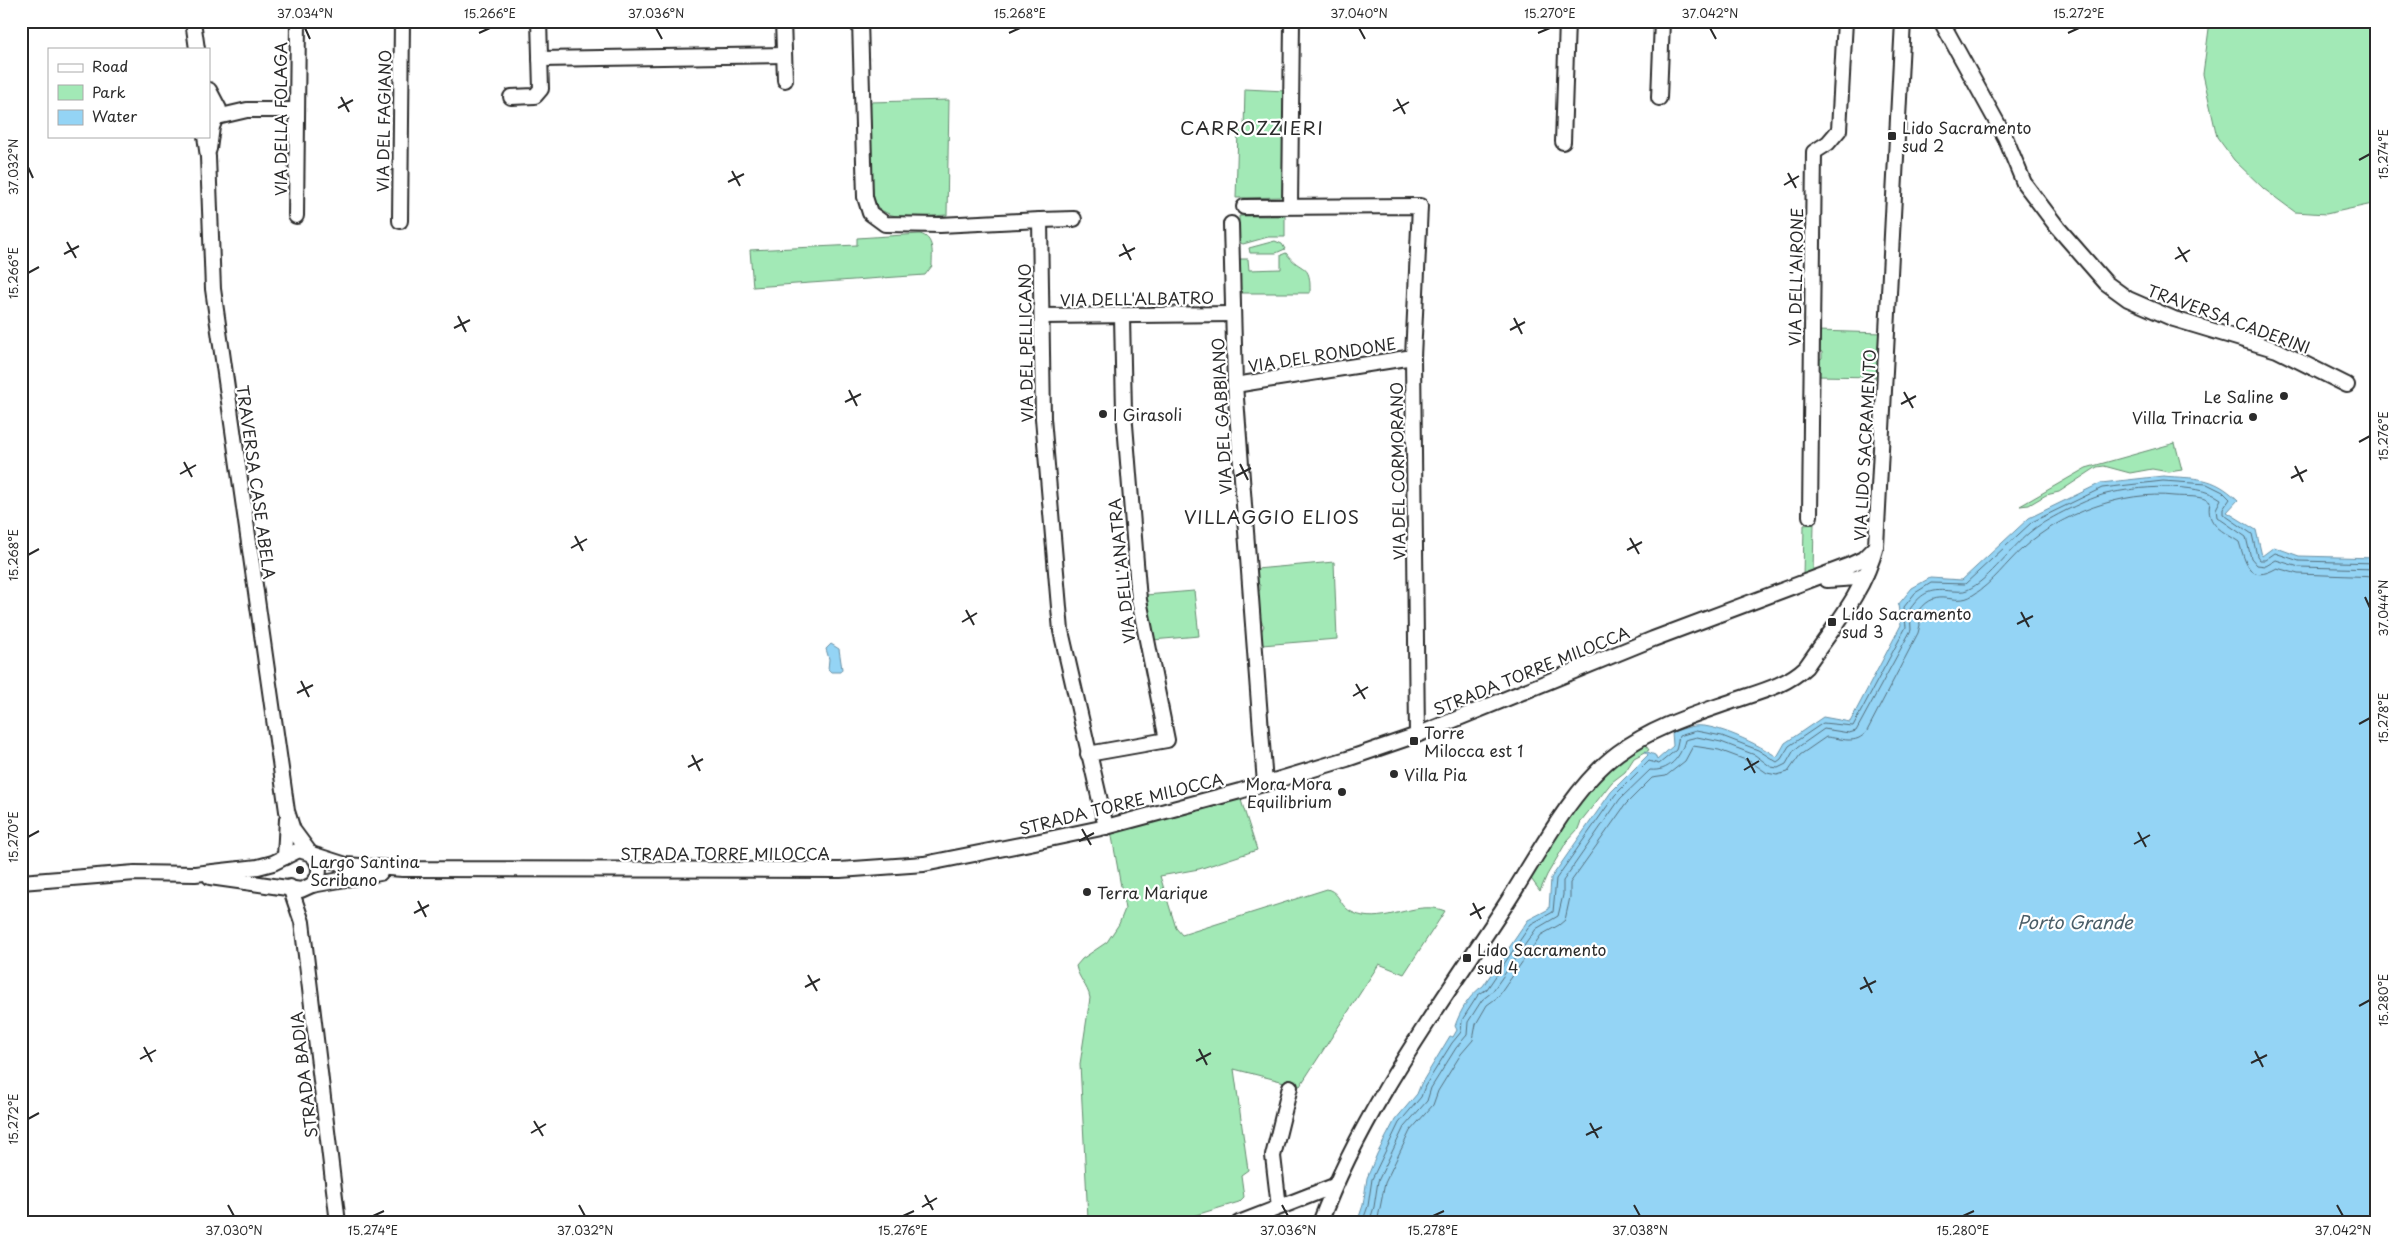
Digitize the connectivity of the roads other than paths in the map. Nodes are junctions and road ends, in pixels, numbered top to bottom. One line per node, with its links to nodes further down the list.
1 (192, 21): 15 (street)
2 (298, 21): 23 (street, VIA DELLA FOLAGA)
3 (402, 21): 33 (street, VIA DEL FAGIANO)
4 (539, 21): 17 (street)
5 (783, 21): 16 (street)
6 (860, 21): 32 (street)
7 (1292, 21): 29 (street)
8 (1567, 21): 26 (street)
9 (1662, 21): 21 (street)
10 (1845, 21): 41 (street, VIA DELL'AIRONE)
11 (1903, 21): 14 (street, VIA LIDO SACRAMENTO)
12 (1914, 21): 14 (street)
13 (1941, 23): 40 (street, TRAVERSA CADERINI)
14 (1903, 39): 42 (street, VIA LIDO SACRAMENTO)
15 (197, 48)
16 (784, 55): 17 (street); 18 (street)
17 (540, 59): 19 (street)
18 (785, 80)
19 (511, 96)
20 (212, 98): 22 (street); 24 (street)
21 (1659, 98)
22 (247, 110): 23 (street); 24 (street)
23 (297, 110): 30 (street, VIA DELLA FOLAGA)
24 (214, 119): 27 (street)
25 (205, 138): 27 (street)
26 (1563, 142)
27 (208, 157): 51 (street, TRAVERSA CASE ABELA)
28 (1244, 206): 29 (street)
29 (1290, 206): 38 (street, VIA DEL CORMORANO)
30 (296, 216)
31 (1074, 219): 32 (street)
32 (1040, 220): 36 (street, VIA DEL PELLICANO)
33 (400, 221)
34 (1231, 224): 35 (street, VIA DEL GABBIANO)
35 (1232, 314): 37 (street, VIA DELL'ALBATRO); 39 (street, VIA DEL GABBIANO)
36 (1042, 316): 37 (street, VIA DELL'ALBATRO); 49 (street, VIA DEL PELLICANO)
37 (1122, 316): 49 (street, VIA DELL'ANATRA)
38 (1413, 357): 39 (street, VIA DEL RONDONE); 48 (street, VIA DEL CORMORANO)
39 (1235, 385): 50 (street, VIA DEL GABBIANO)
40 (2347, 385)
41 (1810, 516)
42 (1876, 546): 43 (street, STRADA TORRE MILOCCA); 44 (street, VIA LIDO SACRAMENTO)
43 (1850, 565): 44 (street); 46 (street, STRADA TORRE MILOCCA)
44 (1866, 574): 45 (street); 47 (street, VIA LIDO SACRAMENTO)
45 (1832, 579): 46 (street); 47 (street)
46 (1811, 580): 48 (street, STRADA TORRE MILOCCA)
47 (1852, 600): 62 (street, VIA LIDO SACRAMENTO)
48 (1417, 735): 50 (street, STRADA TORRE MILOCCA)
49 (1088, 754): 52 (street, VIA DEL PELLICANO)
50 (1265, 784): 52 (street, STRADA TORRE MILOCCA)
51 (287, 811): 53 (street); 54 (street)
52 (1106, 827): 55 (street, STRADA TORRE MILOCCA)
53 (310, 854): 54 (street); 55 (street); 58 (street)
54 (284, 858): 56 (street); 59 (street)
55 (402, 869): 58 (street)
56 (196, 874): 57 (street); 59 (street)
57 (21, 882)
58 (312, 886): 59 (street); 60 (street)
59 (290, 887): 60 (street)
60 (302, 922): 64 (street, STRADA BADIA)
61 (1290, 1086): 63 (street)
62 (1334, 1186): 63 (street); 66 (street, VIA LIDO SACRAMENTO)
63 (1279, 1207): 65 (street)
64 (338, 1223)
65 (1239, 1223)
66 (1320, 1223)

